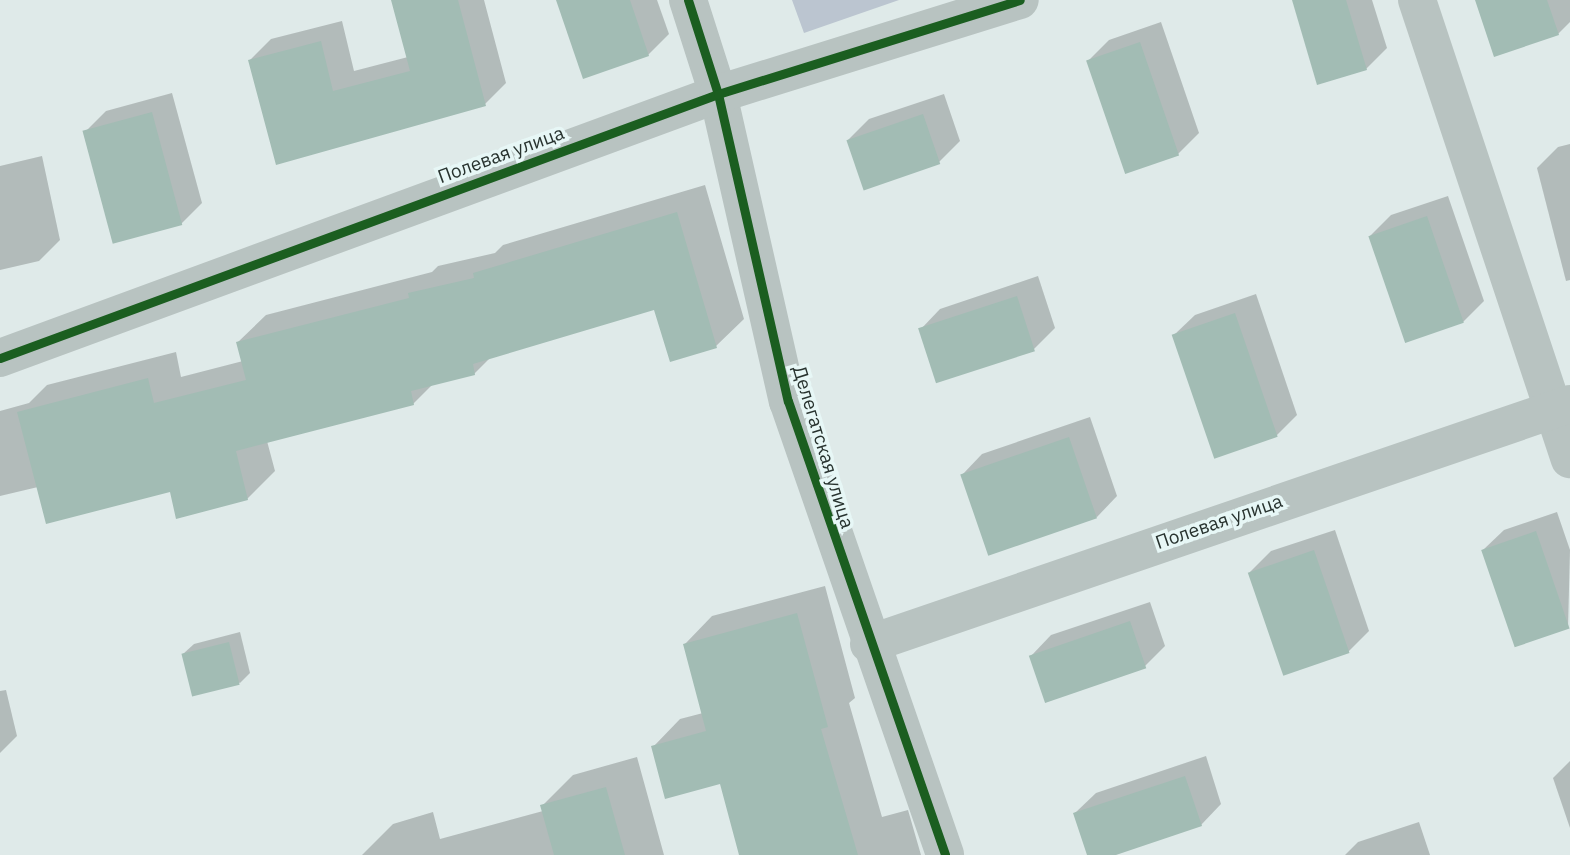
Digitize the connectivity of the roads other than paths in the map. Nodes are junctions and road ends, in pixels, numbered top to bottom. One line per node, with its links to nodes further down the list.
1 (688, 0): 4 (street, Делегатская улица)
2 (1020, 0): 4 (street, Полевая улица)
3 (1417, 0): 6 (street)
4 (718, 94): 5 (street, Полевая улица); 8 (street, Делегатская улица)
5 (0, 358)
6 (1561, 407): 7 (street); 8 (street, Полевая улица)
7 (1570, 459)
8 (869, 644): 9 (street, Делегатская улица)
9 (945, 855)

